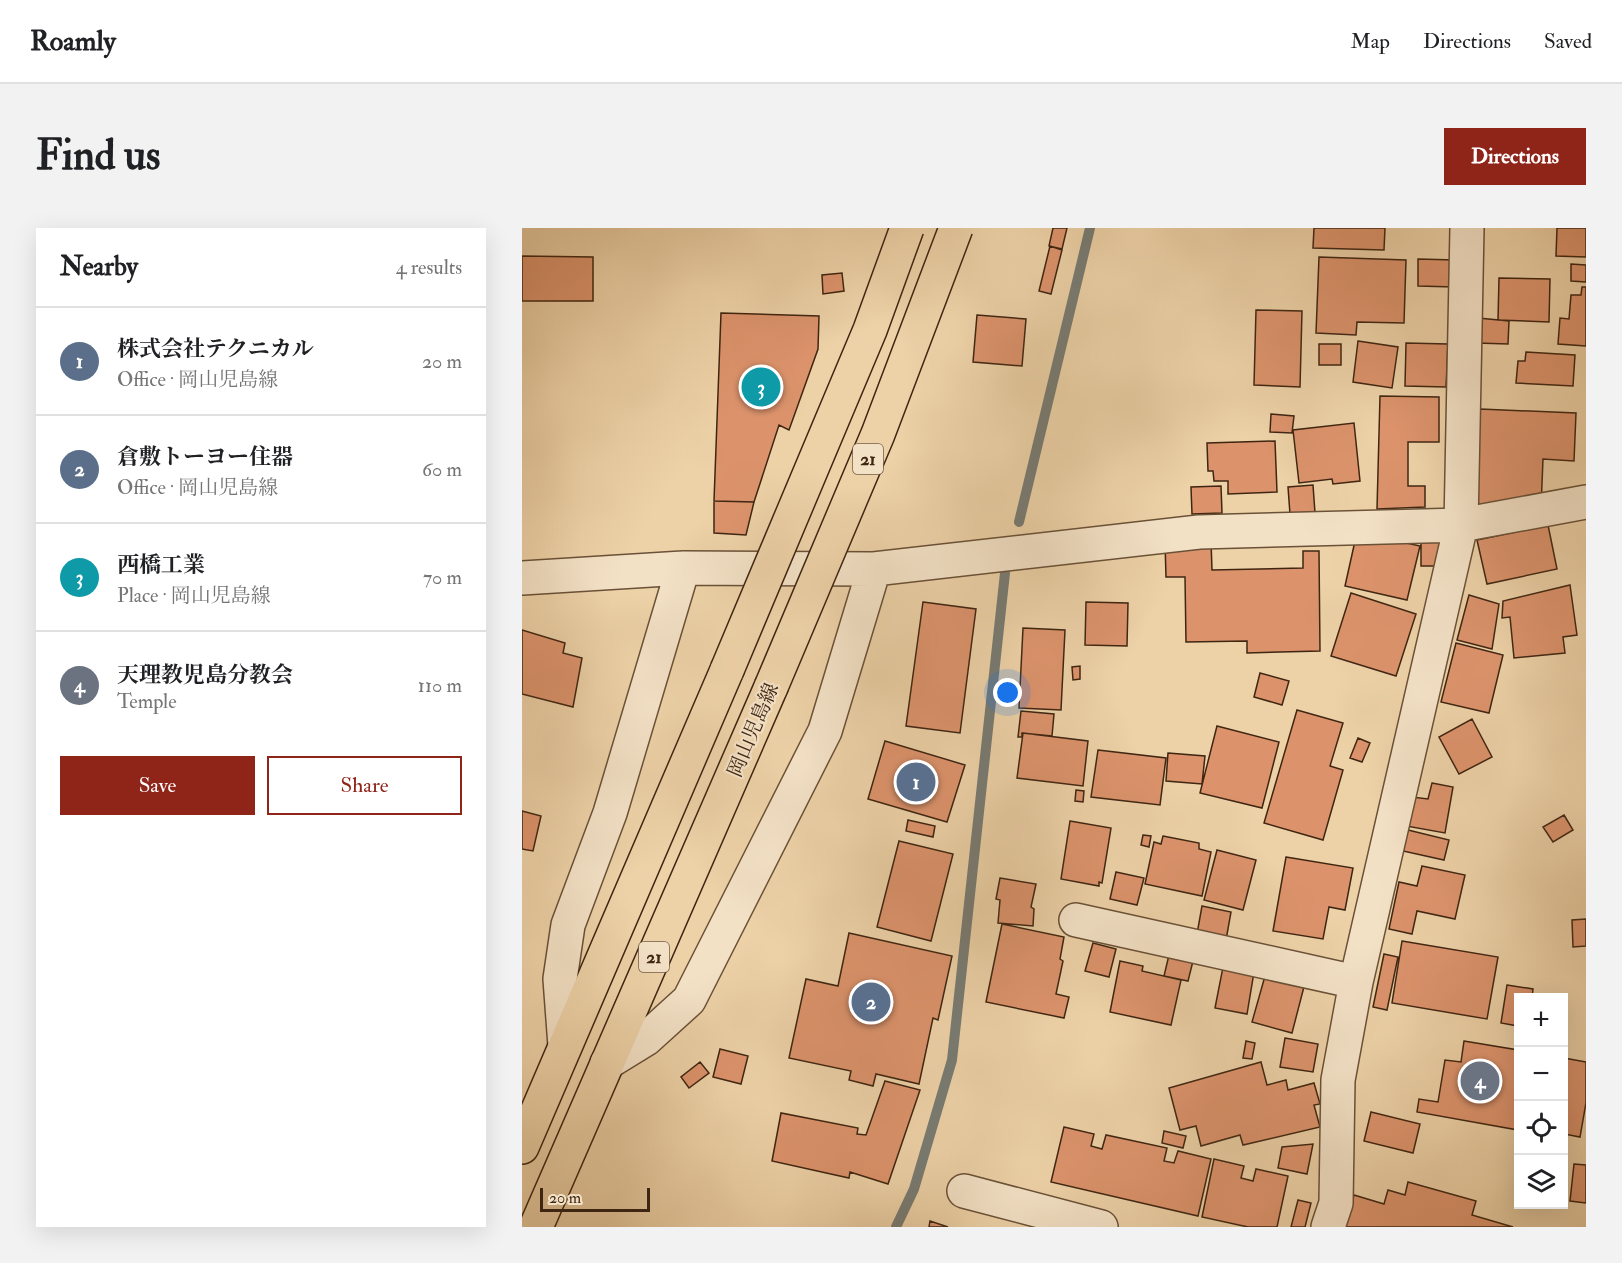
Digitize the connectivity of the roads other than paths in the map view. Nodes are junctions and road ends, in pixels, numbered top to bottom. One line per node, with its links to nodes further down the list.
1 (907, 228): 11 (main road, 21, bridge)
2 (956, 228): 12 (main road, 岡山児島線 / 21, bridge)
3 (1467, 228): 5 (street)
4 (1586, 502): 5 (street)
5 (1461, 525): 7 (street); 10 (street)
6 (683, 568): 7 (street); 8 (street); 11 (street)
7 (874, 569): 12 (street)
8 (522, 578)
9 (1076, 920): 10 (street)
10 (1356, 982): 17 (street)
11 (565, 1046): 13 (main road, 21)
12 (607, 1063): 15 (main road, 岡山児島線 / 21)
13 (522, 1147)
14 (964, 1191): 16 (street)
15 (536, 1227)
16 (1101, 1227)
17 (1329, 1227)

